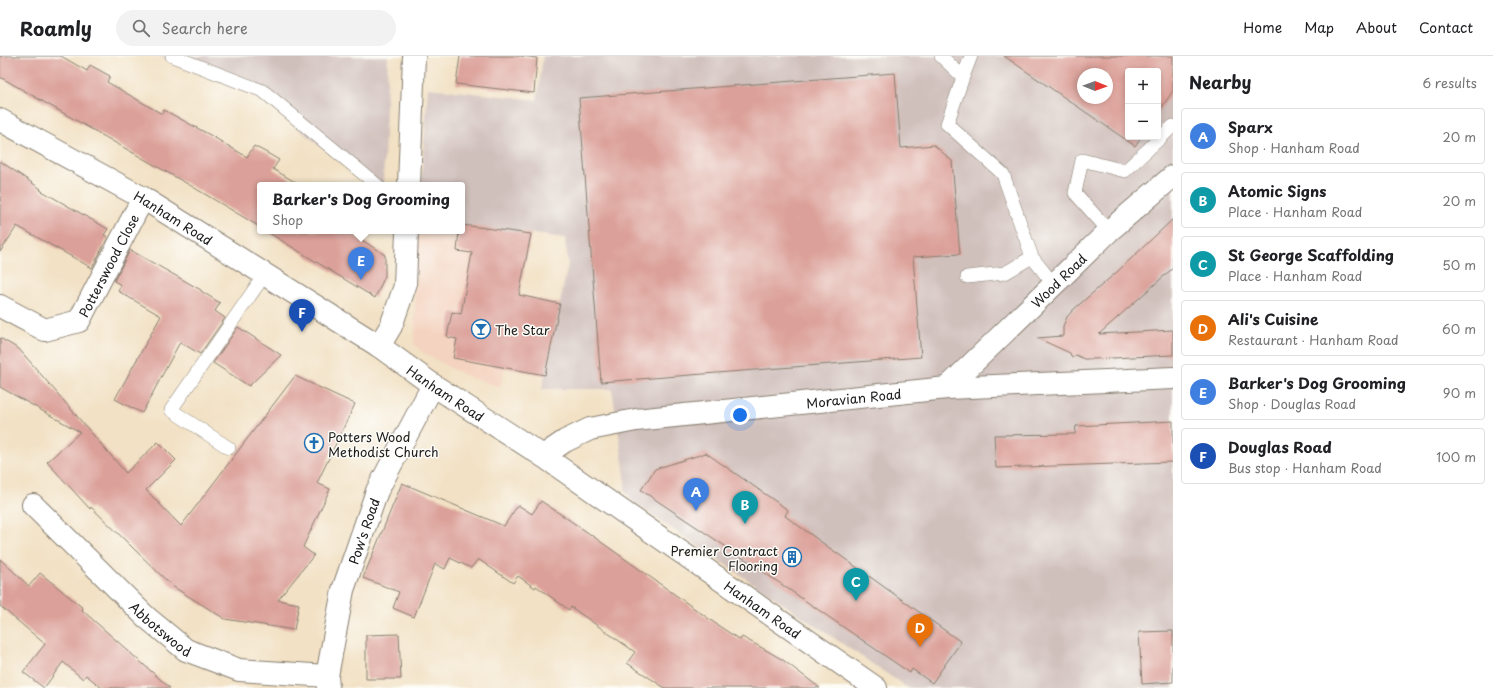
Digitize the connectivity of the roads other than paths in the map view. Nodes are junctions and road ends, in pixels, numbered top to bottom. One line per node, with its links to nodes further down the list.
1 (172, 56): 9 (lane)
2 (414, 56): 10 (street)
3 (941, 56): 5 (lane)
4 (971, 56): 5 (lane)
5 (963, 77): 14 (lane)
6 (0, 120): 11 (street, Hanham Road)
7 (1173, 126): 12 (lane)
8 (1173, 176): 12 (street, Wood Road)
9 (373, 182)
10 (409, 182)
11 (143, 198): 15 (street, Hanham Road); 18 (street, Potterswood Close)
12 (1109, 230): 17 (street, Wood Road)
13 (408, 234): 19 (street)
14 (1032, 257): 16 (lane); 17 (lane)
15 (265, 274): 19 (street, Hanham Road); 23 (lane)
16 (967, 277)
17 (1054, 285): 22 (street, Wood Road)
18 (0, 306)
19 (379, 346): 21 (street, Hanham Road)
20 (1173, 378): 22 (street, Moravian Road)
21 (433, 385): 24 (street, Hanham Road); 26 (street, Pow's Road)
22 (947, 388): 24 (street, Moravian Road)
23 (229, 448)
24 (543, 456): 27 (street, Hanham Road)
25 (33, 505): 26 (street, Abbotswood)
26 (327, 682)
27 (876, 688)

